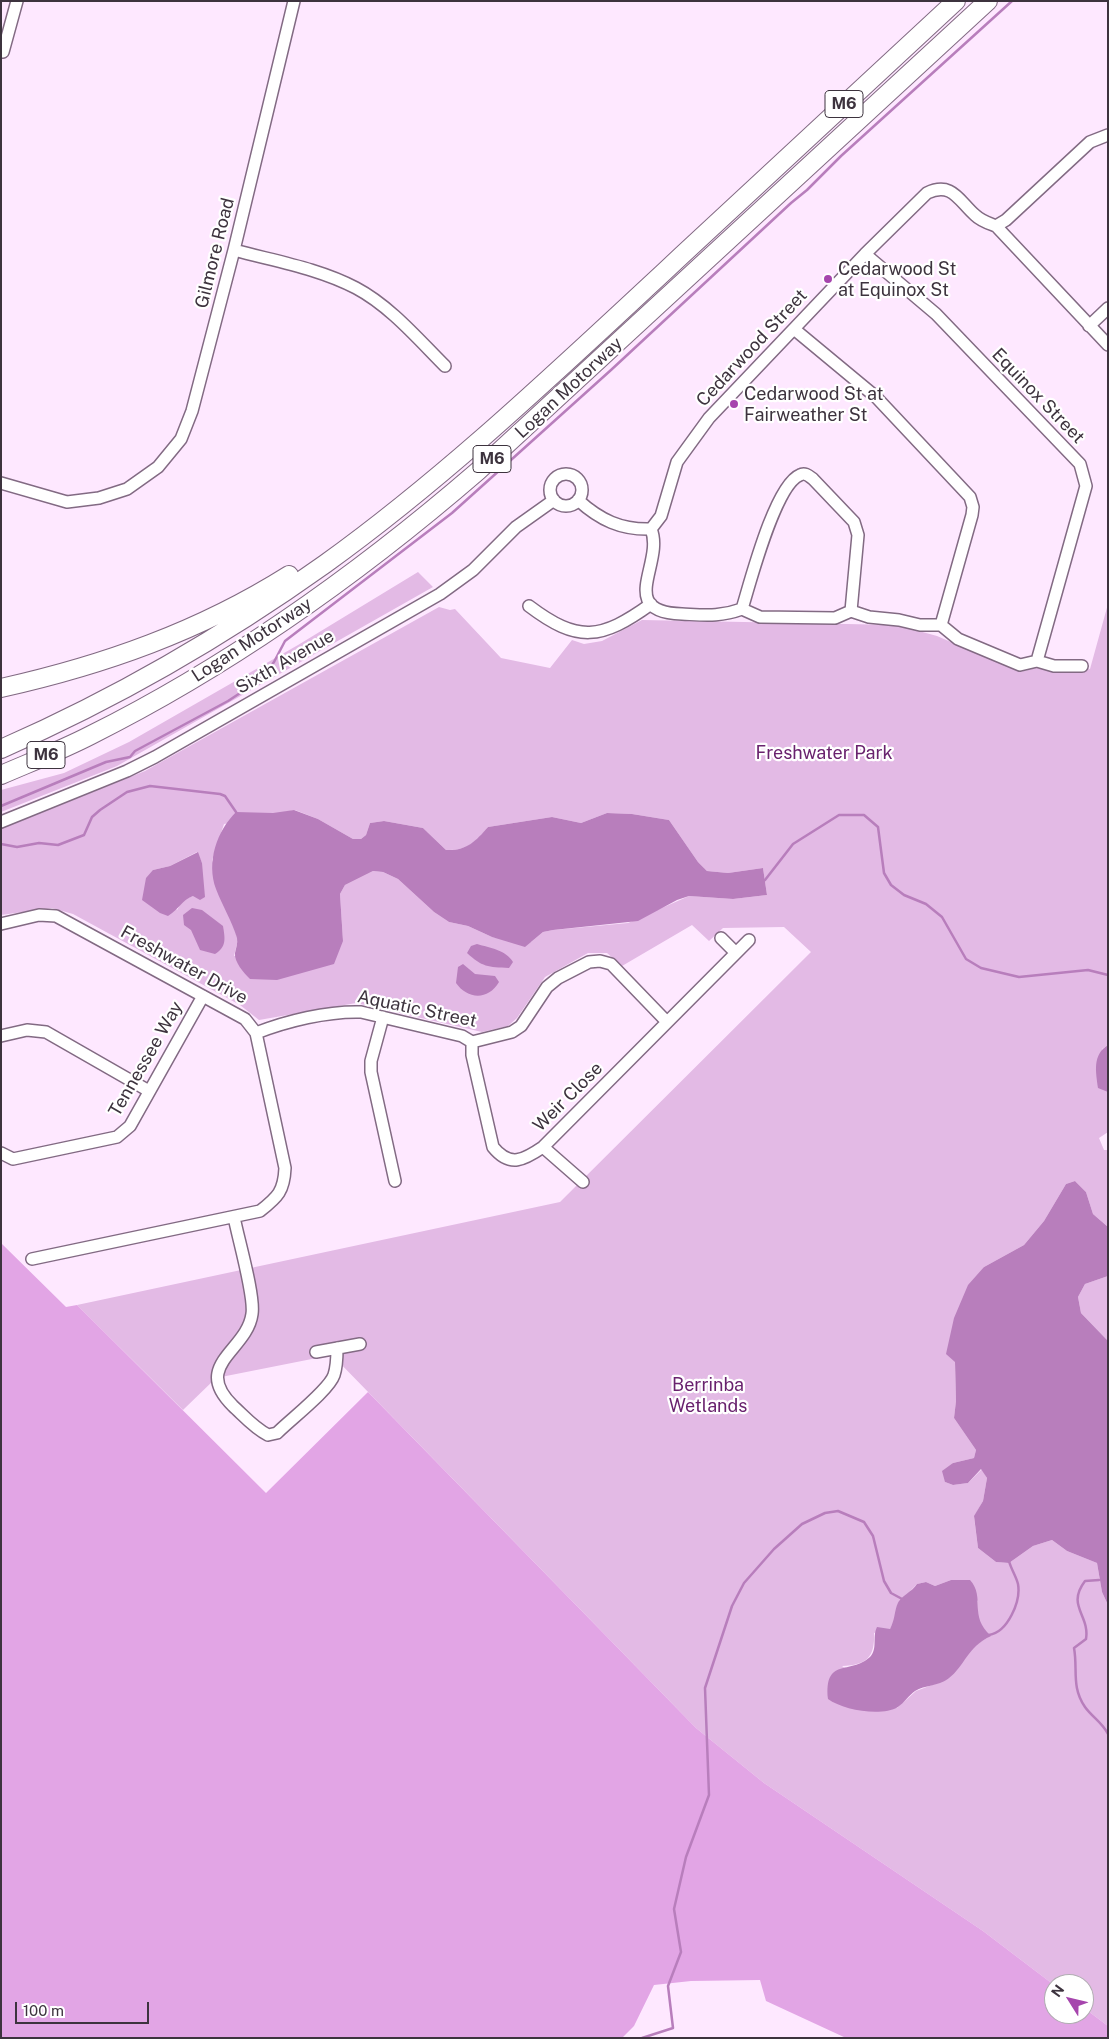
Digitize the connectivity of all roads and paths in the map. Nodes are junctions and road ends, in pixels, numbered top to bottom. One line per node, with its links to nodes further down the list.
1 (17, 1): 5 (street)
2 (294, 1): 8 (street, Gilmore Road)
3 (956, 1): 15 (highway, Logan Motorway / M6)
4 (988, 1): 29 (highway, Logan Motorway / M6)
5 (3, 52)
6 (1108, 135): 7 (street)
7 (996, 226): 9 (street, Cedarwood Street); 11 (street)
8 (234, 250): 14 (street); 16 (street, Gilmore Road)
9 (865, 254): 12 (street, Cedarwood Street); 25 (street, Equinox Street)
10 (1108, 308): 11 (street)
11 (1090, 326): 13 (street)
12 (794, 328): 19 (street, Cedarwood Street); 24 (street)
13 (1108, 345)
14 (445, 366)
15 (429, 482): 27 (highway); 28 (highway, Logan Motorway / M6)
16 (1, 484)
17 (554, 500): 18 (street); 18 (street); 30 (street, Sixth Avenue)
18 (578, 500): 19 (street)
19 (651, 529): 20 (street)
20 (651, 604): 21 (street); 22 (street)
21 (529, 606)
22 (742, 609): 23 (street); 23 (street)
23 (851, 611): 24 (street)
24 (941, 625): 25 (street)
25 (1037, 661): 26 (street)
26 (1082, 666)
27 (1, 688)
28 (1, 749)
29 (1, 776)
30 (6, 820)
31 (1, 924): 35 (street, Freshwater Drive)
32 (721, 938): 34 (street)
33 (749, 940): 34 (street, Weir Close)
34 (736, 953): 37 (street, Weir Close)
35 (203, 996): 38 (street, Freshwater Drive); 41 (street, Tennessee Way)
36 (383, 1017): 38 (street, Aquatic Street); 40 (street, Aquatic Street); 44 (street)
37 (668, 1022): 40 (street, Aquatic Street); 42 (street, Weir Close)
38 (256, 1034): 46 (street)
39 (1, 1036): 41 (street)
40 (472, 1042): 42 (street, Weir Close)
41 (149, 1091): 43 (street, Tennessee Way)
42 (543, 1147): 45 (street)
43 (1, 1153)
44 (395, 1181)
45 (582, 1182)
46 (234, 1216): 47 (street); 49 (street)
47 (32, 1259)
48 (360, 1344): 49 (street)
49 (337, 1348): 50 (street)
50 (316, 1352)

